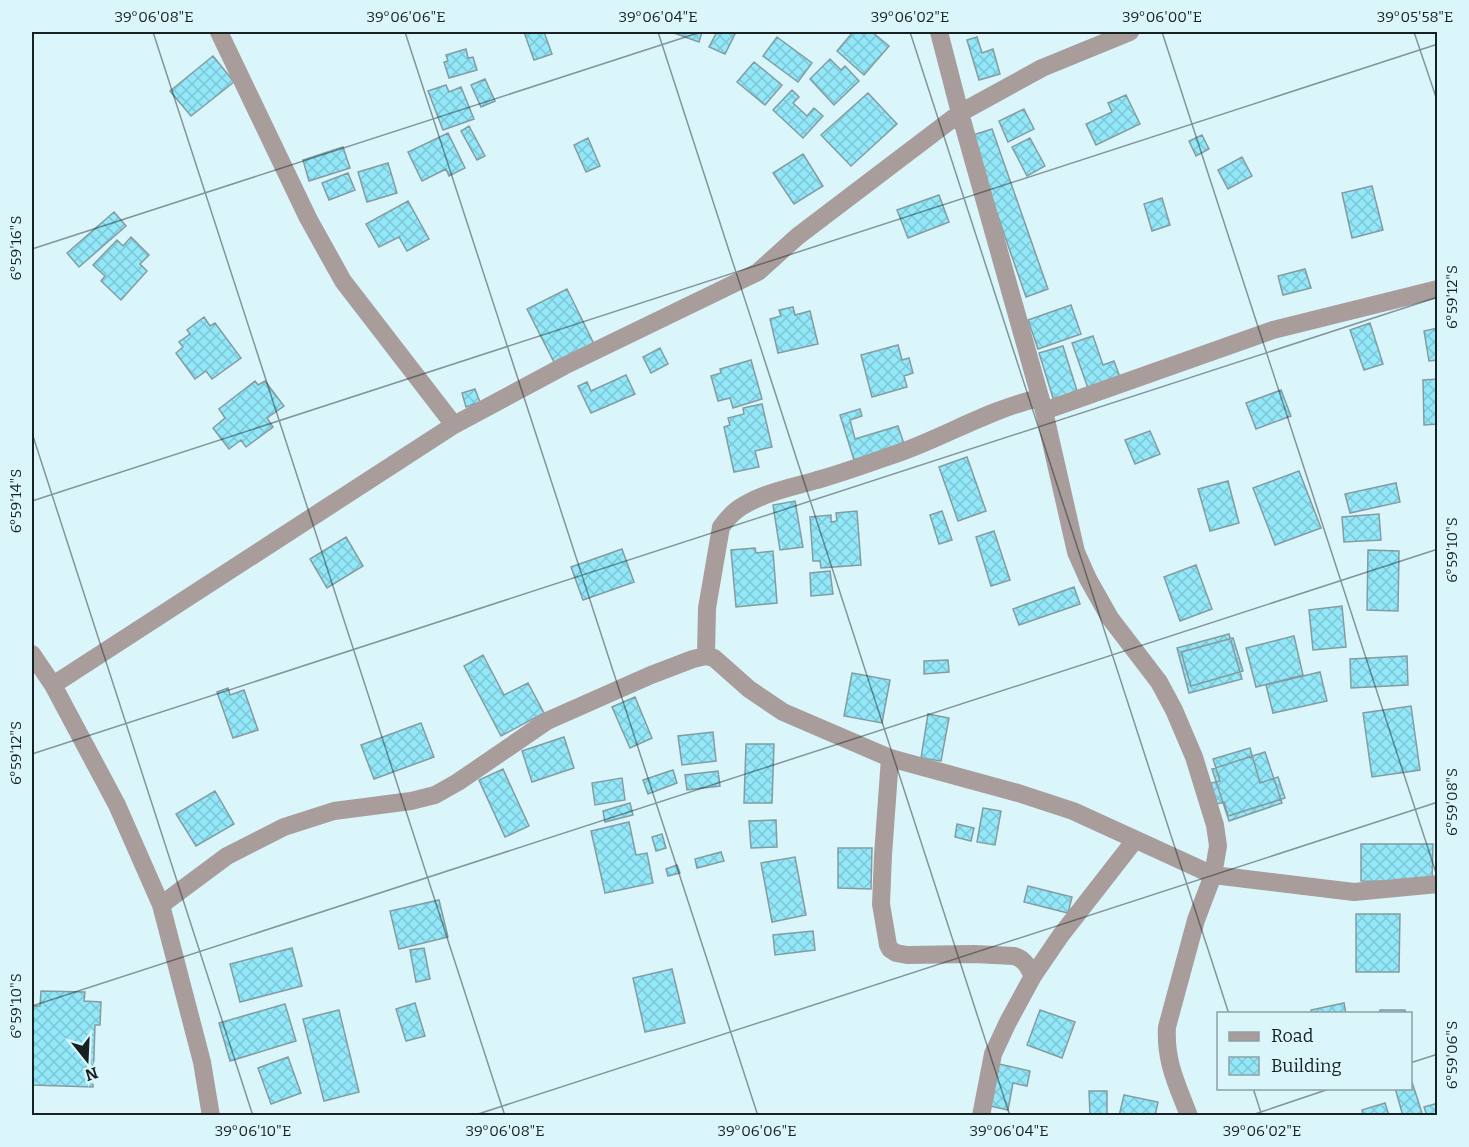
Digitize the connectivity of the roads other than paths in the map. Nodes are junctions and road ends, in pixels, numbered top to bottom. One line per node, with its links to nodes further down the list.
1 (219, 32): 7 (street)
2 (939, 32): 4 (street)
3 (1131, 32): 4 (street)
4 (960, 112): 6 (street); 7 (street)
5 (1437, 289): 6 (street)
6 (1042, 404): 9 (street); 13 (street)
7 (454, 425): 10 (street)
8 (32, 654): 10 (street)
9 (706, 656): 11 (street); 15 (street)
10 (53, 685): 15 (street)
11 (890, 758): 12 (street); 16 (street)
12 (1135, 840): 13 (street); 16 (street)
13 (1213, 875): 14 (street); 19 (street)
14 (1437, 884)
15 (160, 905): 17 (street)
16 (1033, 976): 18 (street)
17 (211, 1116)
18 (981, 1116)
19 (1189, 1116)

